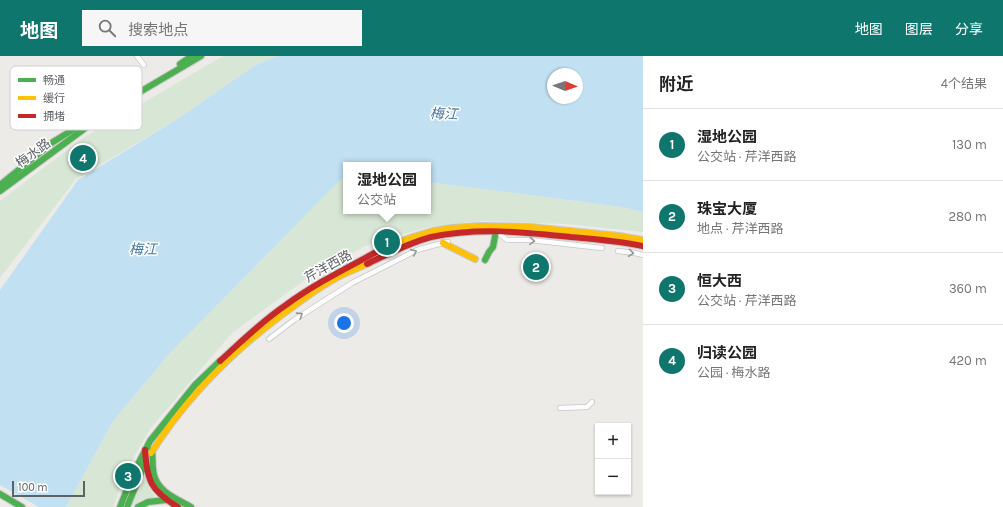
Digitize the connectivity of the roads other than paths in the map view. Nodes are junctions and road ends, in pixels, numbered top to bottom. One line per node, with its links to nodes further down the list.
1 (137, 56): 4 (street)
2 (192, 56): 5 (main road, 梅水路)
3 (201, 56): 6 (main road, 梅水路)
4 (144, 65)
5 (142, 87)
6 (142, 91)
7 (72, 130): 9 (main road, 梅水路)
8 (83, 130): 10 (main road, 梅水路)
9 (0, 185)
10 (0, 191)
11 (496, 231): 14 (main road, 芹洋西路); 15 (street, one-way to 15); 19 (main road); 23 (main road, 芹洋西路)
12 (643, 240): 23 (main road, 芹洋西路)
13 (446, 243): 18 (main road); 20 (street, one-way to 13)
14 (643, 246)
15 (602, 248)
16 (618, 251): 17 (street, one-way to 17)
17 (643, 255)
18 (475, 260)
19 (485, 260)
20 (269, 339)
21 (592, 402): 22 (street)
22 (560, 408)
23 (149, 450): 24 (main road); 28 (main road, 芹洋西路); 32 (main road)
24 (146, 461): 26 (main road); 29 (main road)
25 (0, 494): 27 (main road)
26 (166, 500): 30 (main road); 31 (main road)
27 (22, 507)
28 (120, 507)
29 (127, 507)
30 (138, 507)
31 (178, 507)
32 (191, 507)

